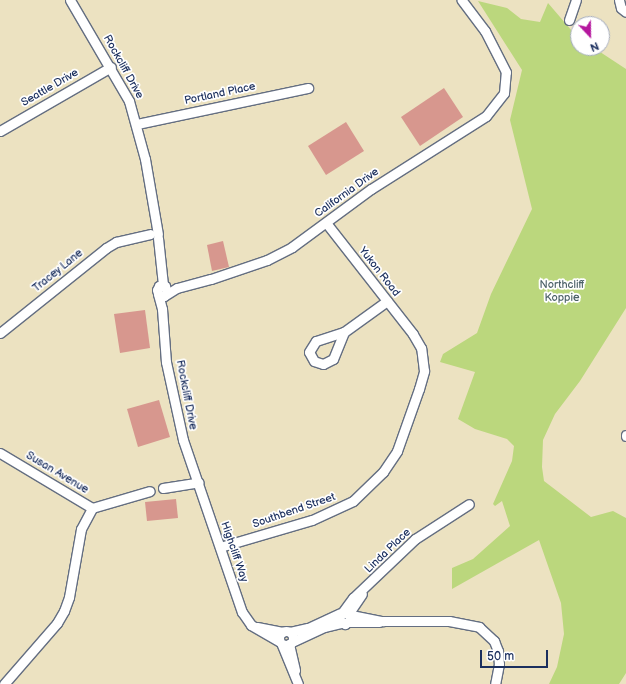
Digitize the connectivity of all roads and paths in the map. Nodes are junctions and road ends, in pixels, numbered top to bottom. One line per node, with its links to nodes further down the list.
1 (462, 0): 11 (street, California Drive)
2 (576, 0): 6 (street)
3 (619, 0): 5 (street)
4 (72, 1): 7 (street, Rockcliff Drive)
5 (626, 12)
6 (569, 20)
7 (111, 67): 9 (street, Rockcliff Drive); 10 (street, Seattle Drive)
8 (308, 88): 9 (street, Portland Place)
9 (137, 124): 12 (street, Rockcliff Drive)
10 (0, 131)
11 (327, 224): 13 (street, California Drive); 14 (street, Yukon Road)
12 (153, 236): 13 (street, Rockcliff Drive); 16 (street, Tracey Lane)
13 (163, 290): 19 (street, Rockcliff Drive)
14 (387, 301): 15 (street); 17 (street, Yukon Road)
15 (344, 332)
16 (0, 334)
17 (413, 334): 24 (street, Southbend Street)
18 (0, 453): 23 (street, Susan Avenue)
19 (199, 482): 20 (street); 24 (street, Highcliff Way)
20 (163, 488)
21 (150, 491): 23 (street, Susan Avenue)
22 (469, 504): 25 (street, Linda Place)
23 (92, 508): 30 (street)
24 (220, 547): 26 (street, Highcliff Way)
25 (346, 616): 27 (street); 28 (street); 31 (street)
26 (254, 627): 27 (street); 28 (street, Highcliff Way)
27 (286, 632): 28 (street); 28 (street)
28 (286, 643): 29 (street)
29 (297, 680)
30 (4, 684)
31 (495, 684)

